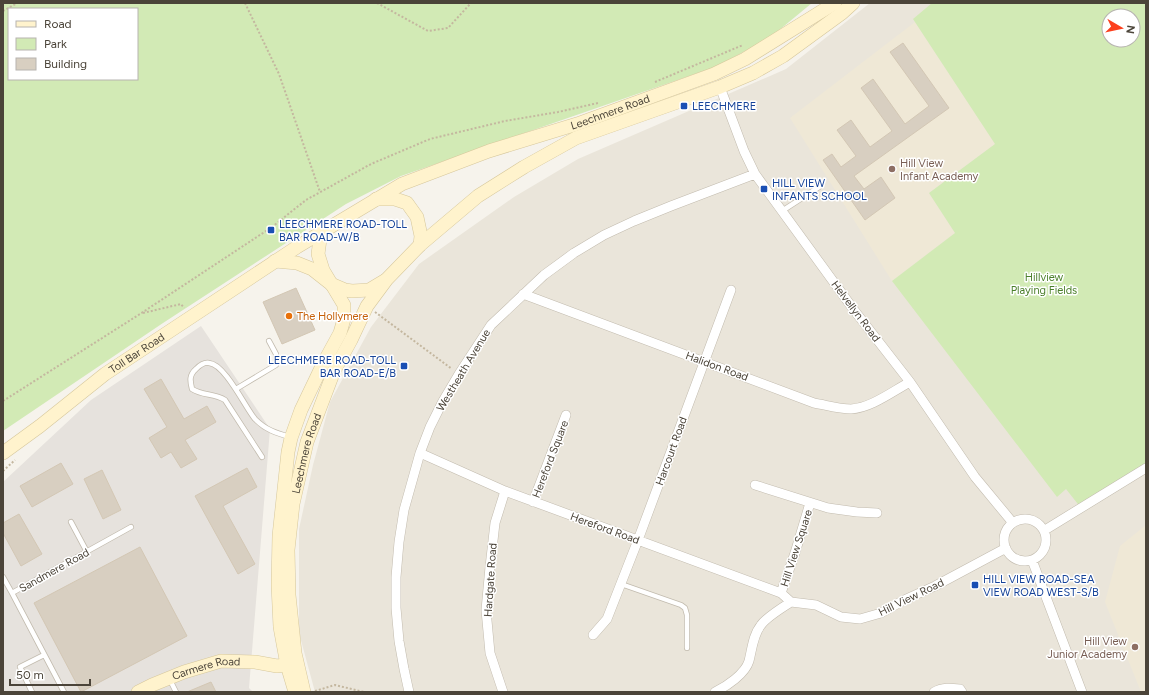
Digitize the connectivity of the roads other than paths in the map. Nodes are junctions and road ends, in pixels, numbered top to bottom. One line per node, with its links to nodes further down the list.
1 (835, 3): 3 (main road, Leechmere Road)
2 (853, 3): 4 (main road, Leechmere Road)
3 (714, 74): 4 (main road); 7 (main road, Leechmere Road)
4 (720, 88): 5 (street, Helvellyn Road); 10 (main road, Leechmere Road)
5 (755, 174): 8 (street, Helvellyn Road); 16 (street, Westheath Avenue)
6 (819, 187): 8 (lane)
7 (376, 199): 9 (main road, Leechmere Road); 10 (main road)
8 (782, 211): 19 (street, Helvellyn Road)
9 (321, 232): 11 (main road, Leechmere Road); 14 (main road, Leechmere Road)
10 (420, 245): 13 (main road, Leechmere Road)
11 (298, 247): 12 (main road, Toll Bar Road)
12 (275, 261): 14 (main road); 23 (main road, Toll Bar Road)
13 (387, 280): 14 (main road); 48 (main road, Leechmere Road)
14 (331, 284): 22 (main road, Leechmere Road)
15 (731, 290): 18 (street, Harcourt Road)
16 (523, 294): 18 (street, Halidon Road); 24 (street, Westheath Avenue)
17 (269, 341): 20 (lane)
18 (705, 362): 19 (street, Halidon Road); 36 (street, Harcourt Road)
19 (910, 382): 33 (street, Helvellyn Road)
20 (236, 389): 22 (lane); 25 (lane)
21 (566, 415): 29 (street, Hereford Square)
22 (291, 438): 48 (main road, Leechmere Road)
23 (3, 452)
24 (420, 453): 28 (street, Hereford Road); 56 (street, Westheath Avenue)
25 (262, 457)
26 (1146, 468): 35 (street)
27 (755, 485): 30 (street, Hill View Square)
28 (505, 491): 29 (street, Hereford Road); 57 (street, Hardgate Road)
29 (533, 502): 36 (street, Hereford Road)
30 (810, 503): 31 (street, Hill View Square); 43 (street, Hill View Square)
31 (877, 513)
32 (71, 522): 38 (lane)
33 (1013, 523): 35 (street); 37 (street)
34 (131, 527): 38 (lane, Sandmere Road)
35 (1045, 530): 39 (street)
36 (638, 540): 41 (street, Harcourt Road); 43 (street, Hereford Road)
37 (1006, 548): 39 (street); 44 (street, Hill View Road)
38 (87, 552): 42 (lane, Sandmere Road)
39 (1032, 560): 61 (street)
40 (3, 577): 42 (lane)
41 (621, 584): 45 (street, Harcourt Road); 46 (lane)
42 (12, 593): 47 (lane, Sandmere Road)
43 (781, 593): 44 (street, Hereford Road)
44 (790, 602): 58 (street)
45 (593, 635)
46 (687, 648)
47 (44, 655): 50 (lane); 51 (lane, Sandmere Road)
48 (291, 659): 49 (main road, Carmere Road); 54 (main road, Leechmere Road); 55 (main road, Leechmere Road)
49 (170, 678): 52 (main road, Carmere Road); 53 (lane)
50 (32, 692)
51 (64, 692)
52 (138, 692)
53 (176, 692)
54 (295, 692)
55 (304, 692)
56 (409, 692)
57 (503, 692)
58 (715, 692)
59 (934, 692): 60 (street)
60 (962, 692)
61 (1081, 692)

